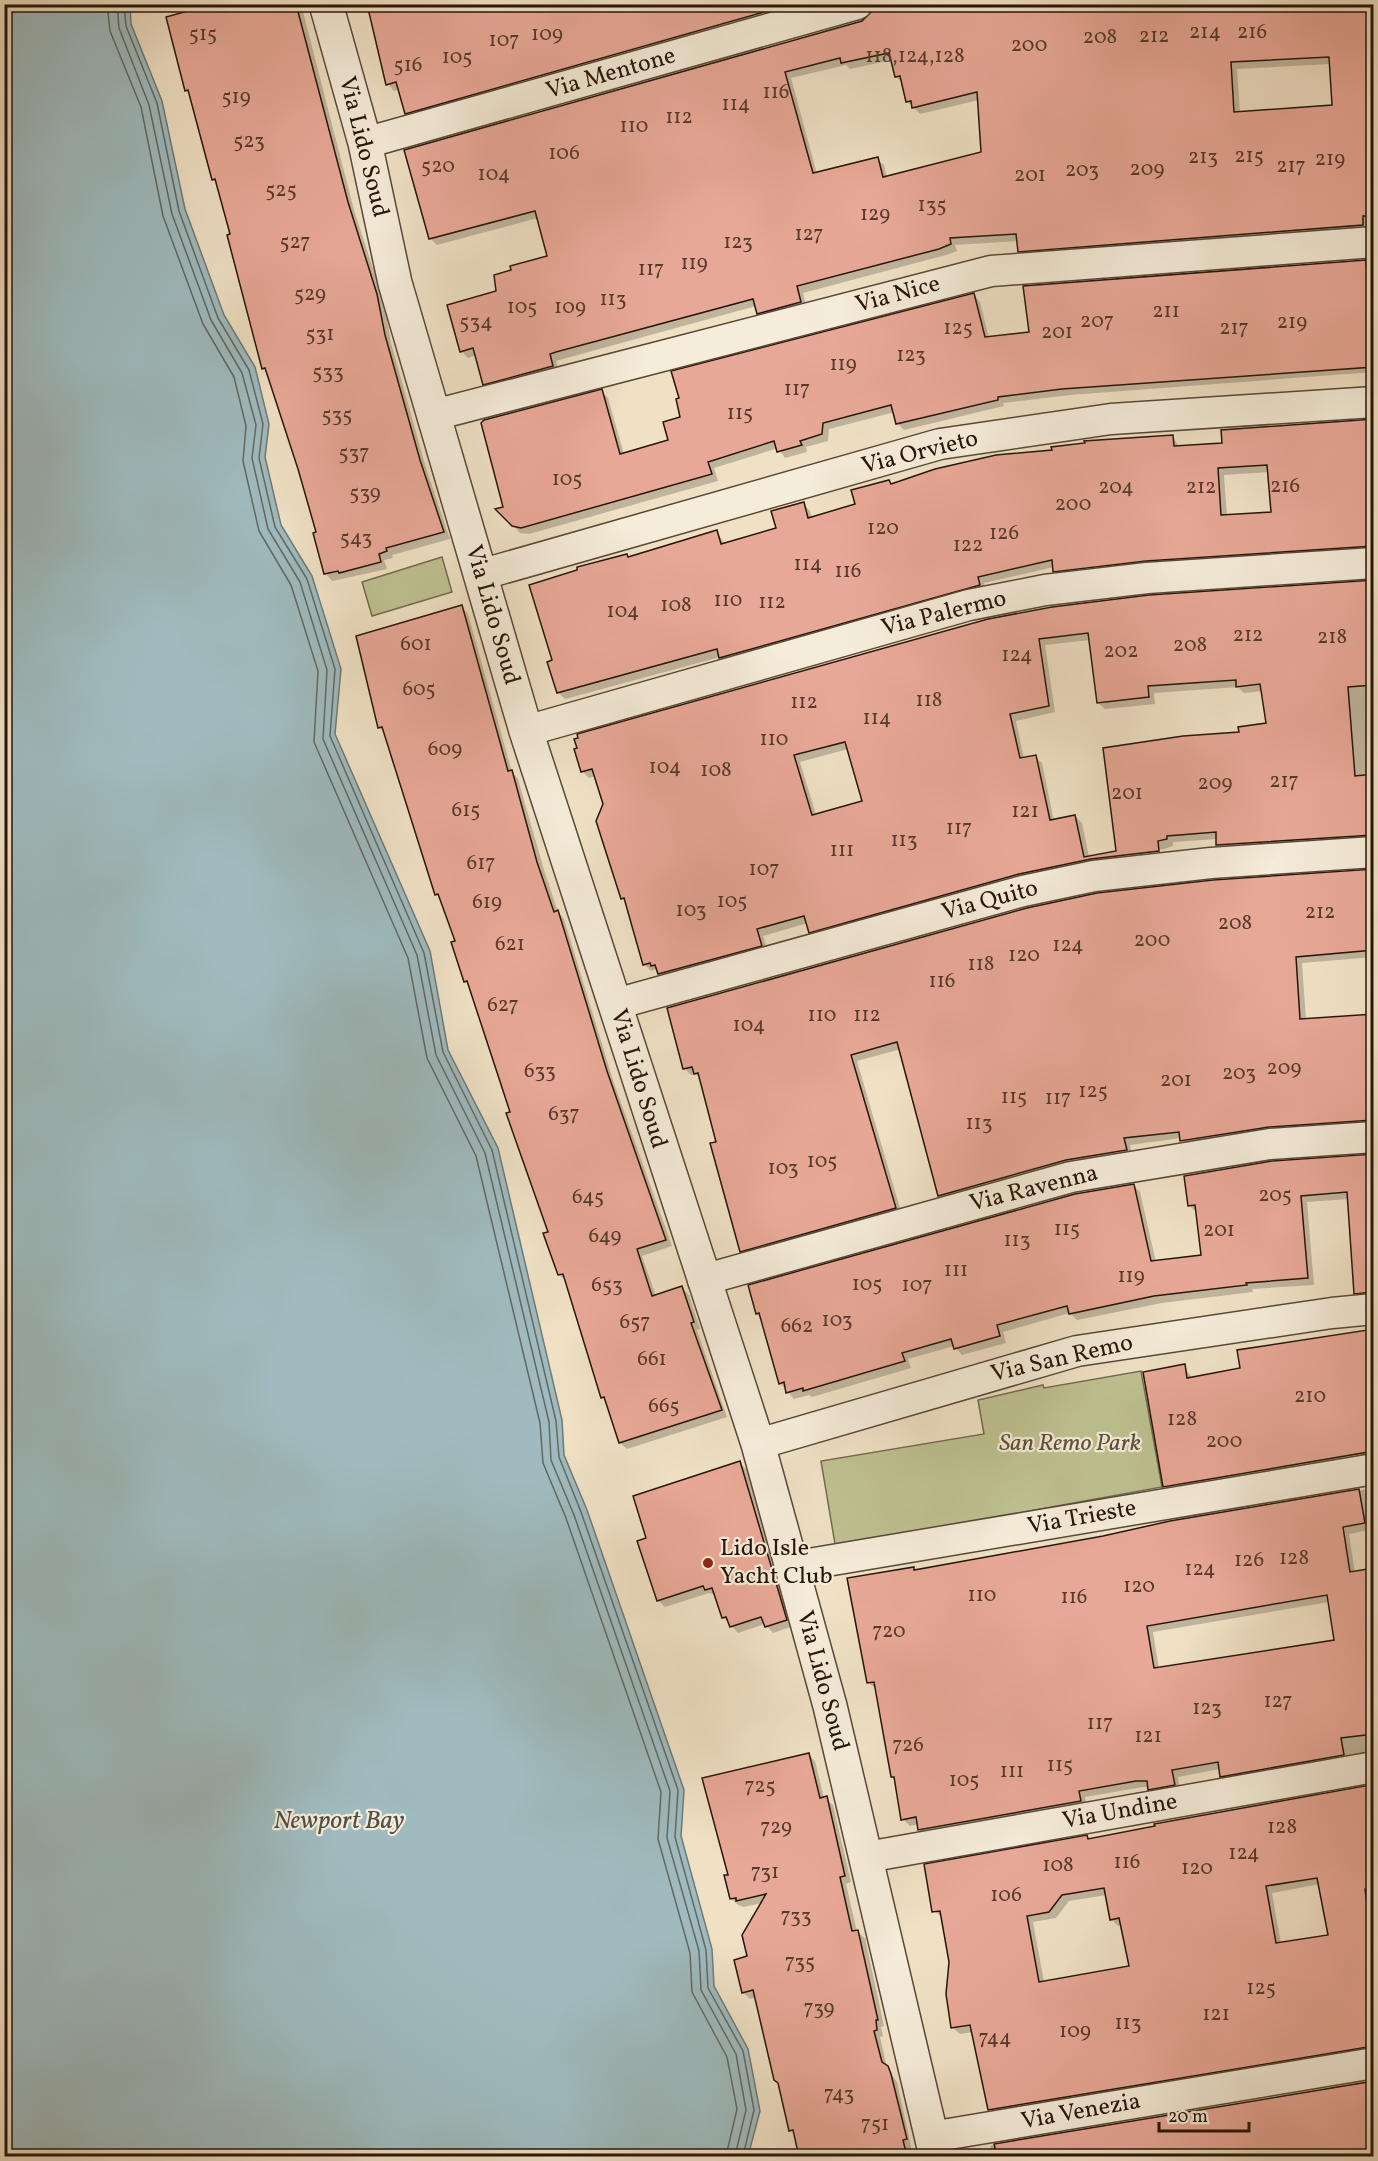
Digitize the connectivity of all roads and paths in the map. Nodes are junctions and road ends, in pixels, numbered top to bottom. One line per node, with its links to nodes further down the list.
1 (326, 4): 3 (street, Via Lido Soud)
2 (857, 4): 3 (street, Via Mentone)
3 (365, 143): 6 (street, Via Lido Soud)
4 (1374, 242): 6 (street, Via Nice)
5 (1374, 402): 8 (street, Via Orvieto)
6 (434, 415): 8 (street, Via Lido Soud)
7 (1374, 563): 9 (street, Via Palermo)
8 (480, 575): 9 (street, Via Lido Soud)
9 (526, 731): 11 (street, Via Lido Soud)
10 (1374, 852): 11 (street, Via Quito)
11 (616, 1004): 13 (street, Via Lido Soud)
12 (1374, 1137): 13 (street, Via Ravenna)
13 (703, 1281): 15 (street, Via Lido Soud)
14 (1374, 1309): 15 (street, Via San Remo)
15 (758, 1444): 17 (street, Via Lido Soud)
16 (1374, 1469): 17 (street, Via Trieste)
17 (791, 1567): 19 (street, Via Lido Soud)
18 (1374, 1767): 19 (street, Via Undine)
19 (867, 1857): 21 (street, Via Lido Soud)
20 (1374, 2063): 21 (street, Via Venezia)
21 (933, 2147)

